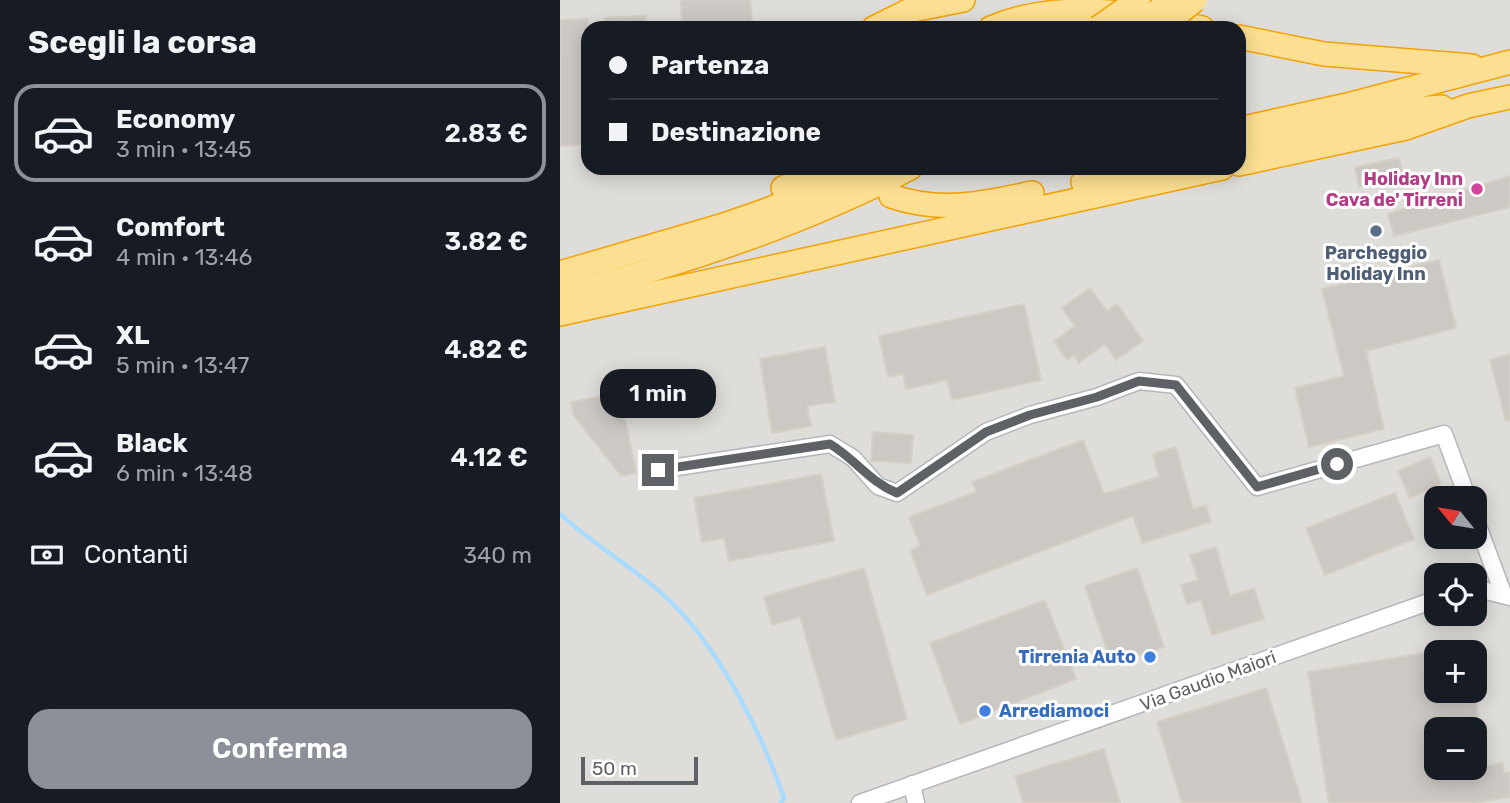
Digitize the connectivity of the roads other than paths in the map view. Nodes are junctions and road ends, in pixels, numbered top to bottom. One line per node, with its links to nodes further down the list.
1 (963, 0): 5 (highway)
2 (1138, 0): 7 (highway, bridge)
3 (1172, 0): 8 (highway, bridge)
4 (1195, 0): 10 (highway, bridge)
5 (885, 21)
6 (1007, 21): 9 (highway)
7 (1108, 21)
8 (1144, 21)
9 (1168, 21)
10 (1169, 21)
11 (1246, 38): 12 (highway)
12 (1501, 64): 15 (highway)
13 (1510, 97): 14 (highway)
14 (1468, 106): 16 (highway); 17 (highway)
15 (1246, 127)
16 (1246, 145)
17 (1246, 162)
18 (809, 175): 24 (highway)
19 (847, 175): 24 (highway)
20 (896, 175): 25 (highway)
21 (1113, 175): 23 (highway)
22 (1190, 175): 26 (highway)
23 (891, 196)
24 (560, 271)
25 (560, 296)
26 (560, 314)
27 (658, 470): 28 (street)
28 (1463, 486)
29 (1488, 549): 31 (street)
30 (1487, 591): 31 (street)
31 (1507, 595)
32 (1424, 604): 33 (street, Via Gaudio Maiori)
33 (912, 785): 34 (street, Via Gaudio Maiori); 35 (street)
34 (860, 803)
35 (916, 803)

